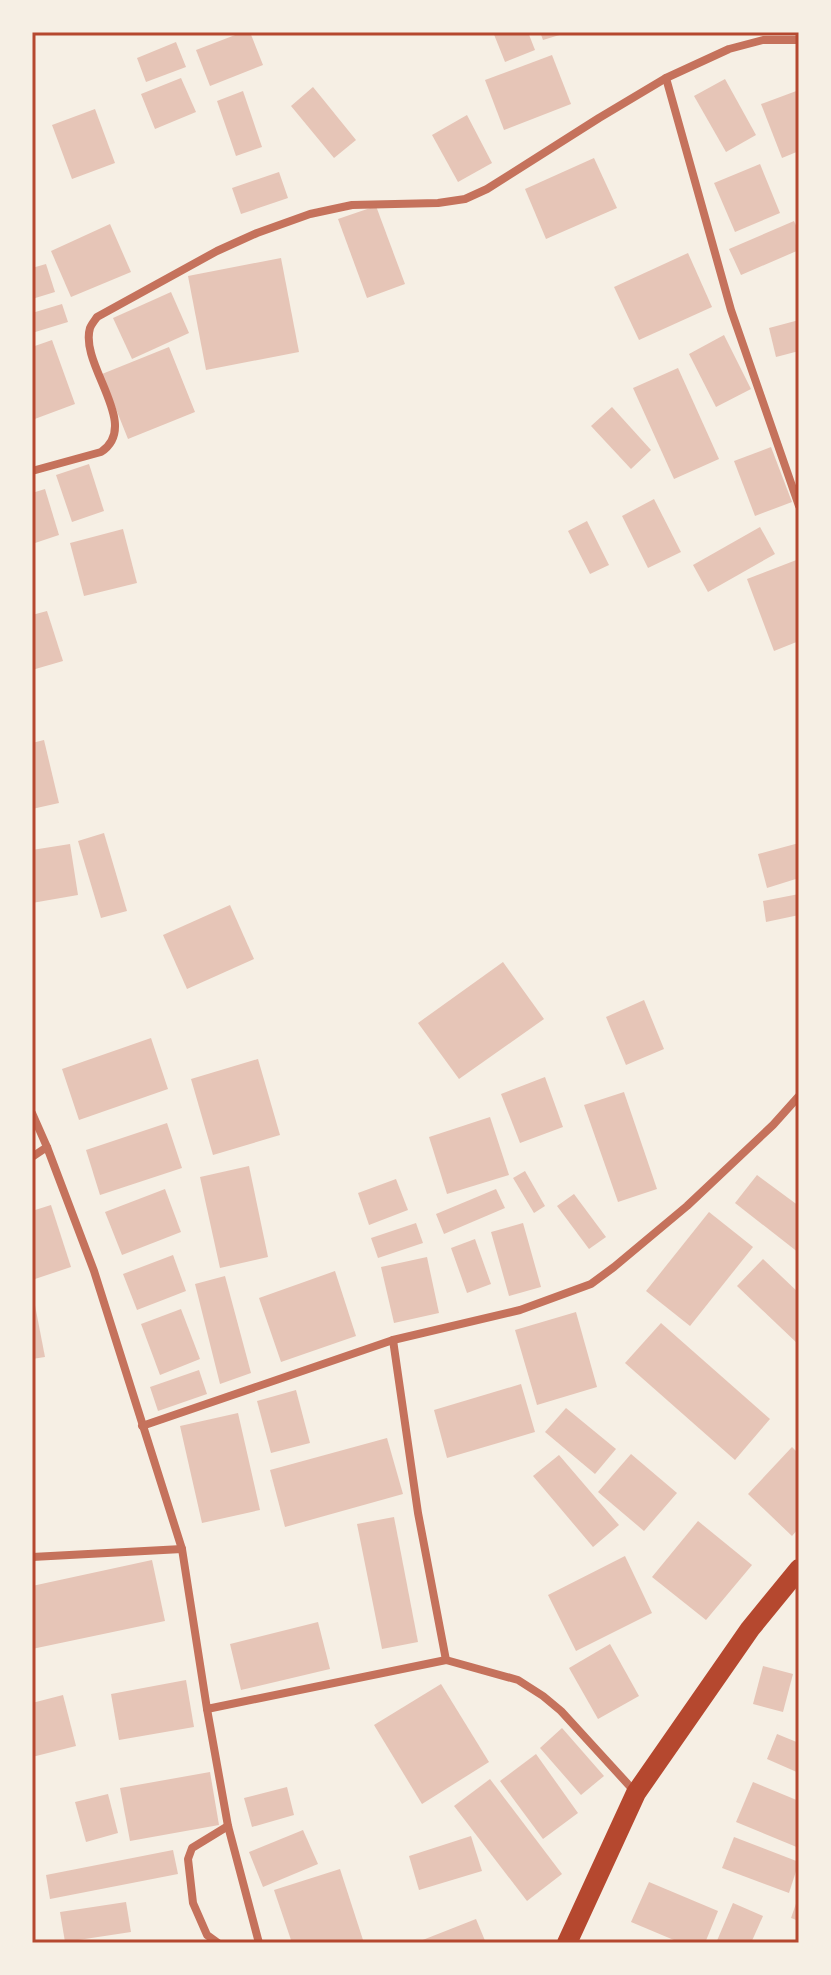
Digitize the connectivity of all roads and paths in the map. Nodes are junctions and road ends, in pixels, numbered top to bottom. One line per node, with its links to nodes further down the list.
1 (799, 40): 2 (street)
2 (666, 78): 3 (street); 4 (street)
3 (32, 471)
4 (799, 506)
5 (799, 1096): 9 (street)
6 (32, 1113): 7 (street)
7 (47, 1147): 8 (street); 10 (street)
8 (32, 1157)
9 (393, 1340): 10 (street); 14 (street)
10 (142, 1426): 11 (street)
11 (182, 1549): 12 (street); 15 (street)
12 (32, 1557)
13 (799, 1569): 16 (main road)
14 (446, 1660): 15 (street); 16 (street)
15 (207, 1709): 17 (street)
16 (636, 1793): 20 (main road)
17 (228, 1826): 18 (street); 19 (street)
18 (218, 1943)
19 (259, 1943)
20 (567, 1943)

